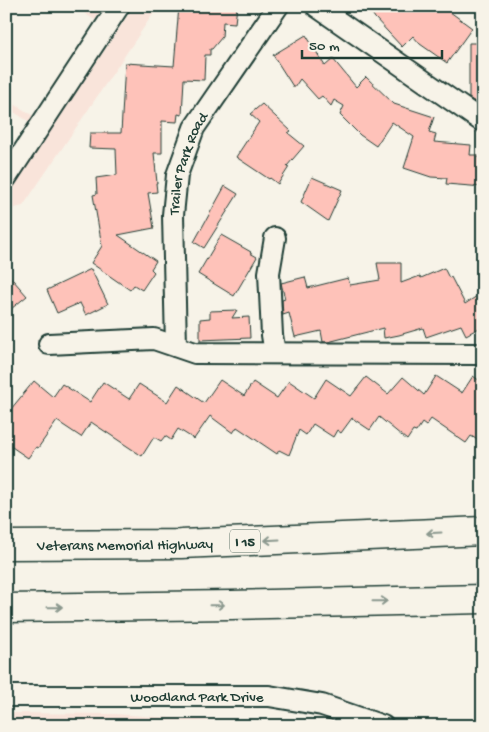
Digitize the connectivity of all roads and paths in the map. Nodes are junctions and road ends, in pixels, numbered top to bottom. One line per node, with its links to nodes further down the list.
1 (119, 6): 5 (street)
2 (278, 6): 8 (street, Trailer Park Road)
3 (316, 6): 4 (street)
4 (483, 122)
5 (6, 178)
6 (274, 238): 9 (street)
7 (49, 344): 8 (street)
8 (176, 346): 9 (street)
9 (275, 353): 10 (street)
10 (483, 354)
11 (483, 530): 12 (highway, Veterans Memorial Highway / I 15, one-way to 12)
12 (6, 545)
13 (483, 599): 14 (highway, one-way to 13)
14 (6, 608)
15 (6, 696): 16 (street, Woodland Park Drive)
16 (383, 726)

